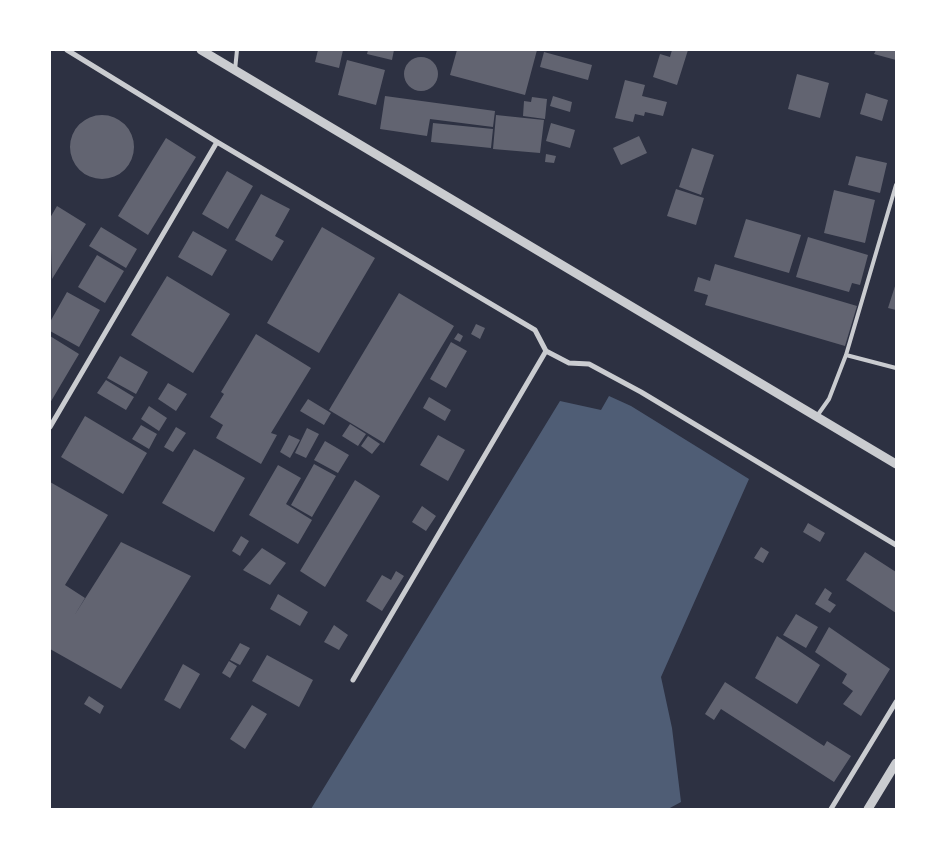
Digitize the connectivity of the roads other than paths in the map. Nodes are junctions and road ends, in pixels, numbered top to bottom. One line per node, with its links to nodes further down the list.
1 (66, 50): 5 (street)
2 (201, 50): 4 (street)
3 (237, 50): 4 (lane)
4 (235, 70): 10 (street)
5 (217, 142): 7 (street); 11 (street)
6 (896, 185): 8 (lane)
7 (546, 351): 13 (street); 14 (street)
8 (846, 355): 9 (lane); 10 (lane)
9 (896, 368)
10 (816, 418): 12 (street)
11 (50, 427)
12 (896, 464)
13 (896, 545)
14 (353, 680)
15 (896, 702): 17 (street)
16 (896, 763): 18 (street)
17 (831, 809)
18 (868, 809)

